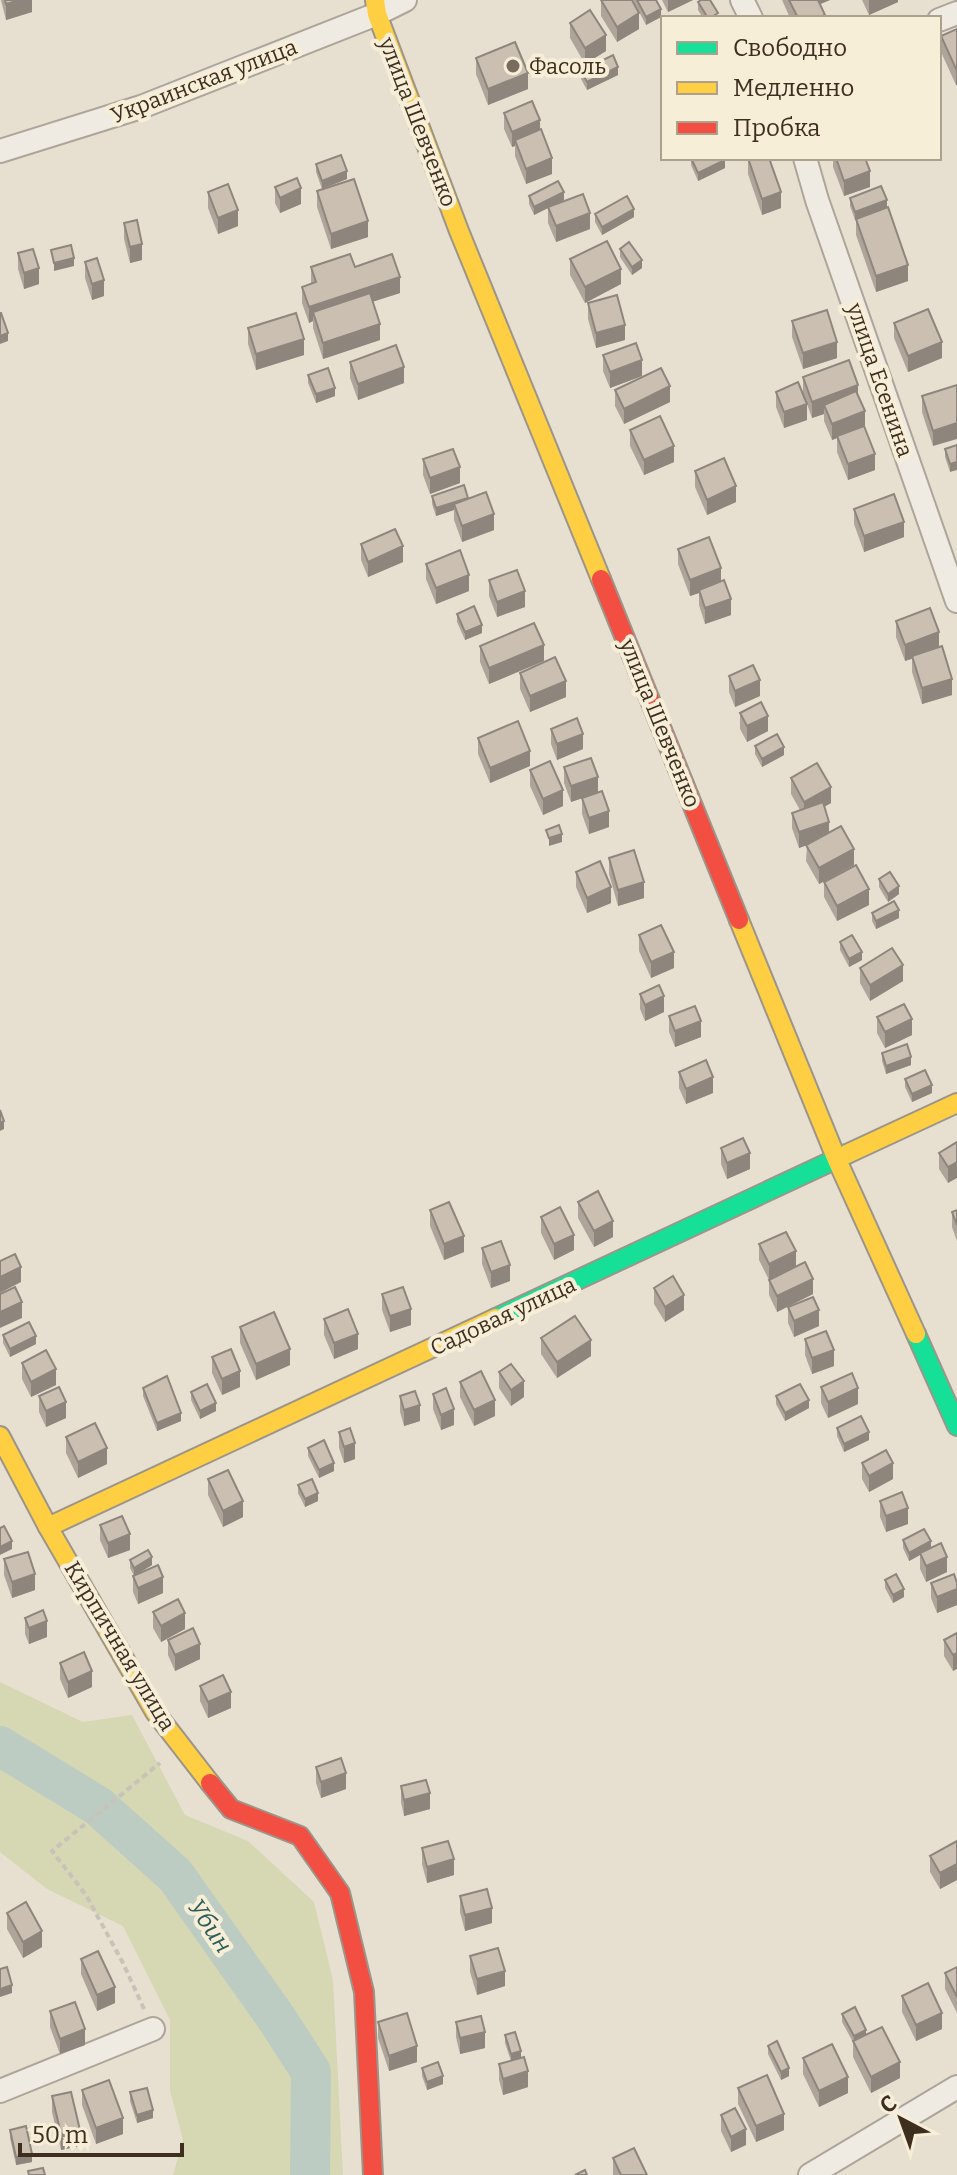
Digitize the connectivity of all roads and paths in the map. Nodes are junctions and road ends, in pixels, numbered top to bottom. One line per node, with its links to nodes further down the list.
1 (405, 0): 2 (street, Украинская улица)
2 (376, 7): 3 (street, Украинская улица); 7 (street, улица Шевченко)
3 (0, 151)
4 (806, 160): 5 (street, улица Есенина)
5 (957, 601)
6 (957, 1103): 7 (street, Садовая улица)
7 (837, 1160): 8 (street, улица Шевченко); 10 (street, Садовая улица)
8 (957, 1426)
9 (0, 1436): 10 (street, Кирпичная улица)
10 (48, 1527): 15 (street, Кирпичная улица)
11 (137, 1782): 12 (path)
12 (153, 2029): 14 (street)
13 (957, 2087): 16 (street)
14 (0, 2091)
15 (373, 2175)
16 (810, 2175)

